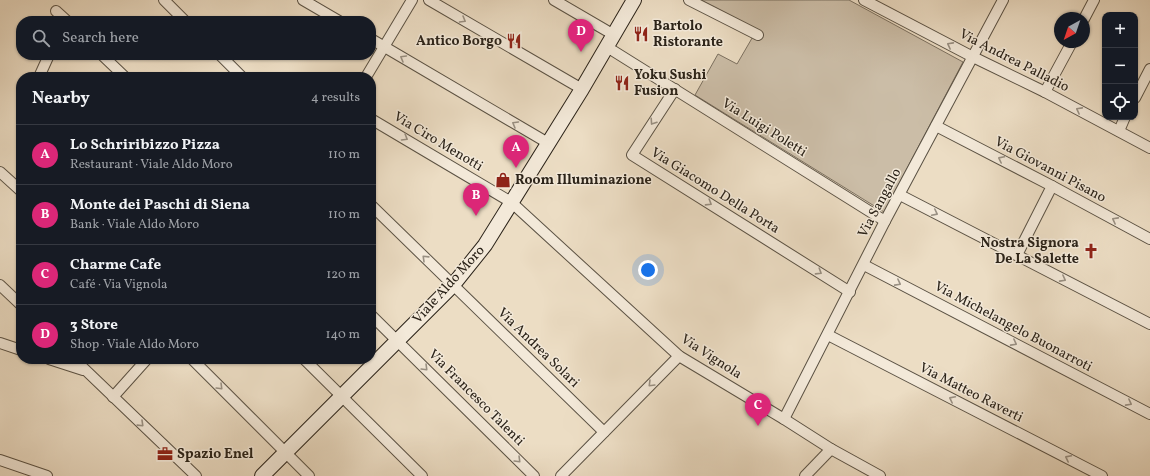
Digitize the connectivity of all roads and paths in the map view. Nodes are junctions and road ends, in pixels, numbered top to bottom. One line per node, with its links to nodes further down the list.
1 (164, 0): 12 (street)
2 (303, 0): 13 (street)
3 (412, 0): 17 (street)
4 (429, 0): 28 (street, one-way to 28)
5 (554, 0): 15 (street, Via Luigi Poletti)
6 (634, 0): 15 (main road, Viale Aldo Moro)
7 (689, 0): 14 (street)
8 (1003, 0): 19 (street, Via Sangallo)
9 (1094, 0): 11 (street)
10 (869, 1): 19 (street, Via Andrea Palladio, one-way to 10)
11 (1088, 12)
12 (180, 16)
13 (330, 16)
14 (758, 35)
15 (610, 41): 28 (main road, Viale Aldo Moro); 29 (street, Via Luigi Poletti)
16 (376, 43): 17 (street)
17 (384, 47): 27 (street); 36 (street, one-way to 17)
18 (1069, 48): 30 (street)
19 (973, 57): 30 (street, Via Andrea Palladio); 34 (street, Via Sangallo)
20 (47, 60): 24 (street)
21 (107, 60): 25 (street)
22 (225, 60): 26 (street)
23 (1150, 69): 31 (street)
24 (41, 72)
25 (120, 72)
26 (237, 72)
27 (369, 72)
28 (582, 89): 36 (main road, Viale Aldo Moro)
29 (675, 89): 44 (street, Via Luigi Poletti); 50 (street, Via Giacomo Della Porta, one-way to 50)
30 (1045, 92): 35 (street, Via Andrea Palladio, one-way to 30)
31 (1138, 92)
32 (1124, 120): 35 (street)
33 (376, 121): 42 (street, Via Ciro Menotti, one-way to 42)
34 (936, 126): 40 (street, Via Giovanni Pisano, one-way to 34); 41 (street, Via Sangallo)
35 (1119, 131): 37 (street, Via Andrea Palladio)
36 (548, 144): 42 (main road, Viale Aldo Moro)
37 (1150, 148)
38 (0, 172): 39 (street)
39 (16, 186)
40 (1052, 186): 45 (street, Via Giovanni Pisano, one-way to 40); 46 (street)
41 (900, 195): 44 (street, Via Sangallo); 46 (street, one-way to 46)
42 (512, 202): 49 (main road, Viale Aldo Moro); 58 (street, Via Vignola)
43 (376, 210): 49 (street, Via Andrea Solari, one-way to 43)
44 (886, 221): 47 (street, Via Sangallo)
45 (1150, 239)
46 (1017, 255): 53 (street, one-way to 53)
47 (864, 265): 50 (street, Via Sangallo); 69 (street, Via Michelangelo Buonarroti, one-way to 69)
48 (0, 285): 51 (street)
49 (453, 285): 55 (main road, Viale Aldo Moro); 71 (street, Via Andrea Solari)
50 (850, 292): 54 (street, Via Sangallo)
51 (16, 300)
52 (376, 320): 55 (street, Via Francesco Talenti)
53 (1150, 324)
54 (828, 335): 70 (street, Via Sangallo); 84 (street, Via Matteo Raverti, one-way to 54)
55 (398, 341): 59 (main road, Viale Aldo Moro); 80 (street, Via Francesco Talenti, one-way to 80)
56 (0, 343): 57 (street)
57 (16, 348)
58 (679, 356): 70 (street, Via Vignola); 71 (street, one-way to 71)
59 (376, 363)
60 (65, 364): 66 (street)
61 (79, 364): 66 (street)
62 (143, 364): 67 (street)
63 (197, 364): 73 (street, one-way to 73)
64 (309, 364): 68 (street)
65 (375, 364): 68 (main road, Viale Aldo Moro)
66 (85, 370): 67 (street)
67 (113, 397): 76 (street, one-way to 76)
68 (343, 397): 73 (main road, Viale Aldo Moro); 79 (street)
69 (1150, 414)
70 (784, 420): 72 (street, Via Vignola)
71 (604, 432): 81 (street)
72 (831, 449): 82 (street); 83 (street, Via Vignola)
73 (286, 453): 77 (main road, Viale Aldo Moro); 78 (street)
74 (0, 460): 75 (street)
75 (48, 476)
76 (196, 476)
77 (262, 476)
78 (309, 476)
79 (422, 476)
80 (534, 476)
81 (561, 476)
82 (805, 476)
83 (880, 476)
84 (1102, 476)

